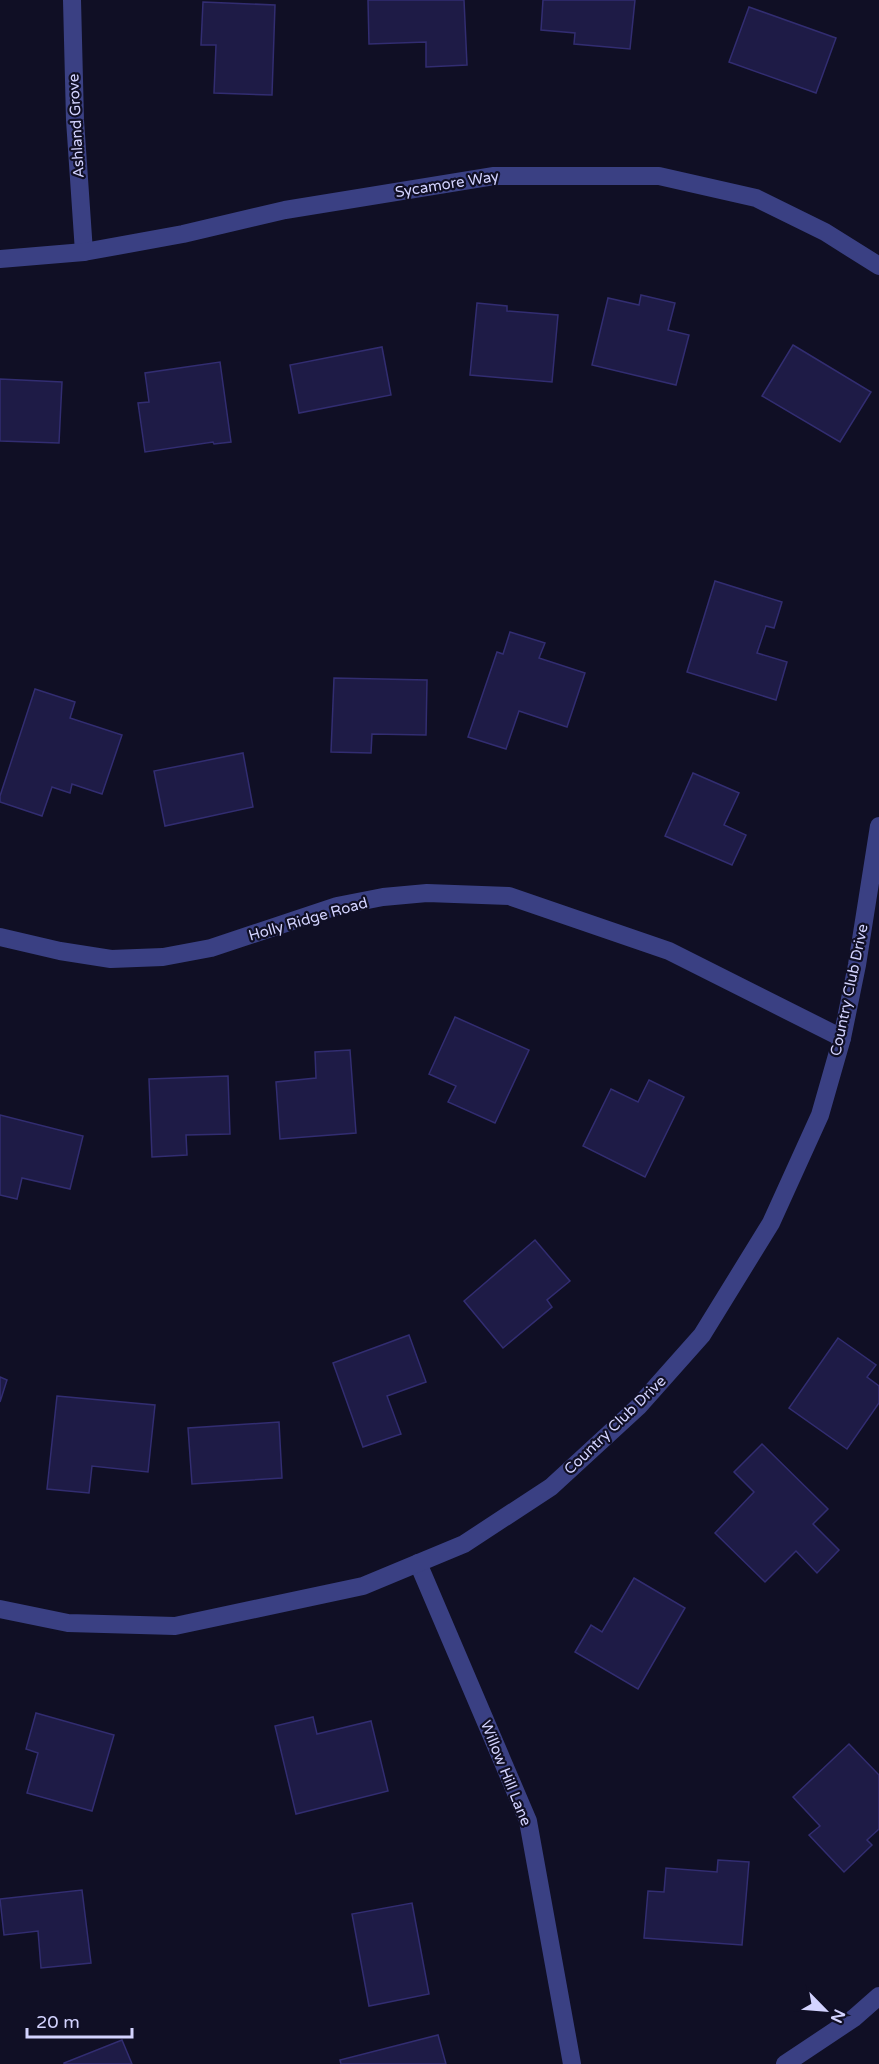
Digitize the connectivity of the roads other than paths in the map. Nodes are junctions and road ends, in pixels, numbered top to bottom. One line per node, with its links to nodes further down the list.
1 (72, 0): 2 (street, Ashland Grove)
2 (84, 252): 3 (street, Sycamore Way); 4 (street, Sycamore Way)
3 (0, 259)
4 (879, 266)
5 (879, 826): 7 (street, Country Club Drive)
6 (0, 937): 7 (street, Holly Ridge Road)
7 (842, 1038): 8 (street, Country Club Drive)
8 (418, 1563): 9 (street, Country Club Drive); 11 (street, Willow Hill Lane)
9 (0, 1609)
10 (879, 1996): 12 (street)
11 (572, 2064)
12 (785, 2064)

